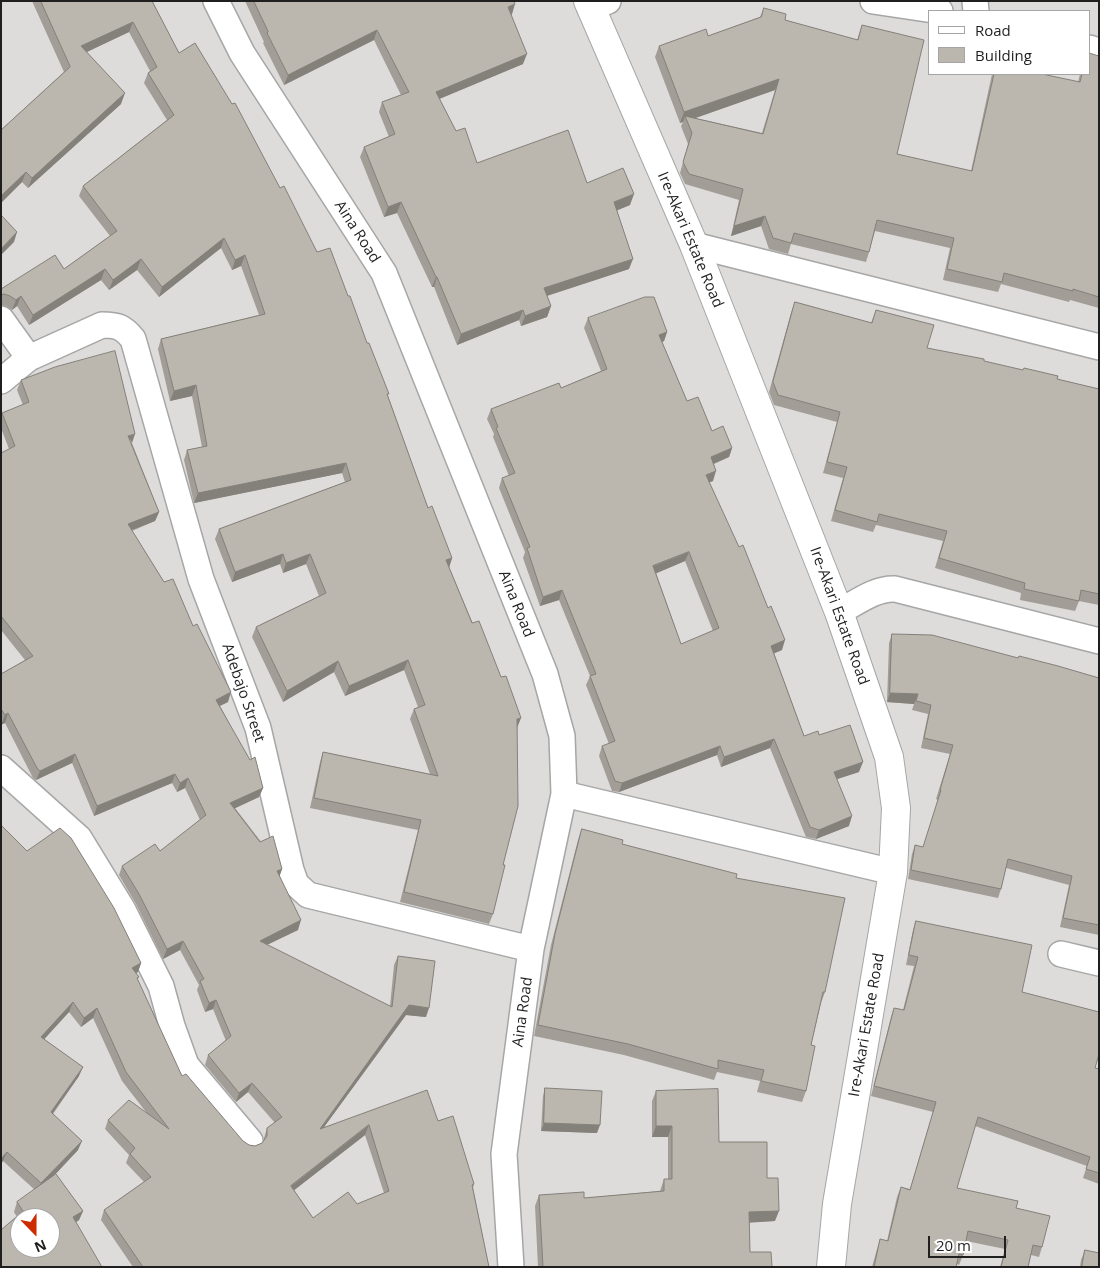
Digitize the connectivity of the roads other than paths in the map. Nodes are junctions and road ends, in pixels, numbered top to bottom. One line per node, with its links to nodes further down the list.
1 (216, 1): 13 (street, Aina Road)
2 (873, 1): 4 (street)
3 (595, 3): 5 (street, Ire-Akari Estate Road)
4 (933, 10)
5 (694, 245): 7 (street); 10 (street, Ire-Akari Estate Road)
6 (1, 319): 8 (street)
7 (1099, 347)
8 (29, 358): 9 (street); 15 (street, Adebajo Street)
9 (1, 382)
10 (839, 612): 11 (street); 14 (street, Ire-Akari Estate Road)
11 (1099, 641)
12 (1, 768): 18 (street)
13 (564, 794): 14 (street); 15 (street, Aina Road)
14 (893, 872): 20 (street, Ire-Akari Estate Road)
15 (531, 949): 19 (street, Aina Road)
16 (1061, 954): 17 (street)
17 (1099, 962)
18 (250, 1141)
19 (511, 1267)
20 (831, 1267)

